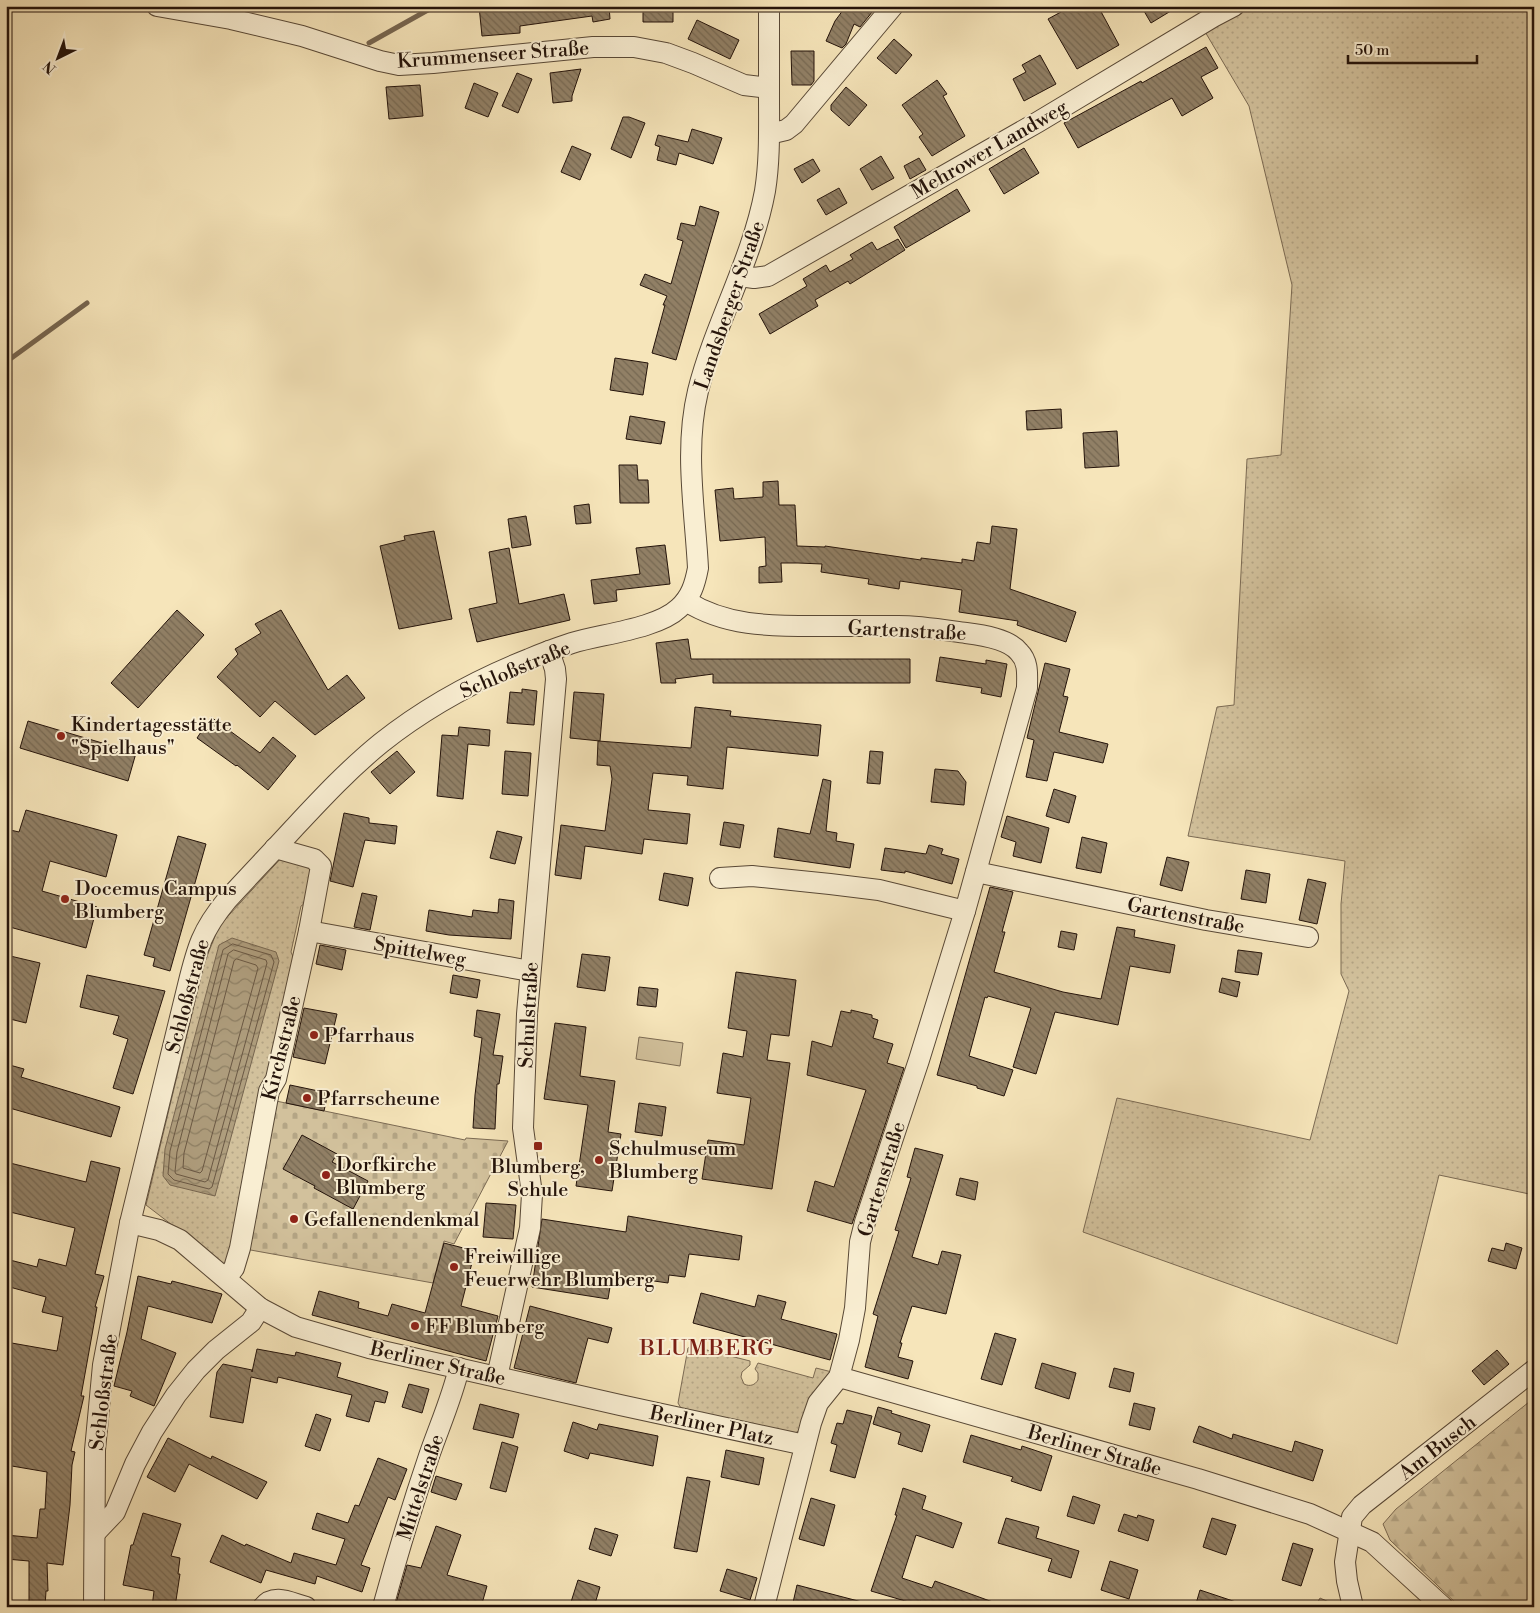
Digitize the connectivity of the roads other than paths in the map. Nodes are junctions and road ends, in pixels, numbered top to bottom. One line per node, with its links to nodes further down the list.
1 (158, 6): 5 (street, Krummenseer Straße)
2 (769, 6): 5 (street, Landsberger Straße)
3 (892, 6): 6 (street)
4 (1234, 6): 7 (street, Mehrower Landweg)
5 (769, 88): 6 (street, Landsberger Straße)
6 (769, 134): 7 (street, Landsberger Straße)
7 (740, 276): 8 (street, Landsberger Straße)
8 (686, 601): 9 (street, Schloßstraße); 11 (street, Gartenstraße)
9 (549, 652): 10 (street, Schloßstraße); 16 (street, Schulstraße)
10 (274, 848): 14 (street, Kirchstraße); 17 (street, Schloßstraße)
11 (976, 872): 13 (street, Gartenstraße); 15 (street, Gartenstraße)
12 (720, 878): 13 (street)
13 (965, 911): 23 (street, Gartenstraße)
14 (309, 931): 16 (street, Spittelweg); 18 (street, Kirchstraße)
15 (1308, 937)
16 (530, 971): 22 (street, Schulstraße)
17 (130, 1223): 18 (street, Berliner Straße); 27 (street, Schloßstraße)
18 (226, 1278): 19 (street, Berliner Straße)
19 (260, 1308): 20 (street, Berliner Straße); 27 (street)
20 (459, 1368): 22 (street, Berliner Straße); 31 (street, Mittelstraße)
21 (1534, 1370): 26 (street, Am Busch)
22 (497, 1377): 24 (street, Berliner Straße)
23 (839, 1377): 25 (street, Gartenstraße); 26 (street, Berliner Straße)
24 (620, 1405): 25 (street, Berliner Platz)
25 (804, 1445): 32 (street, Gartenstraße)
26 (1349, 1530): 33 (street, Am Busch); 34 (street, Berliner Straße)
27 (95, 1533): 28 (street)
28 (94, 1607)
29 (263, 1607): 30 (street)
30 (306, 1607)
31 (383, 1607)
32 (764, 1607)
33 (1353, 1607)
34 (1443, 1607)

